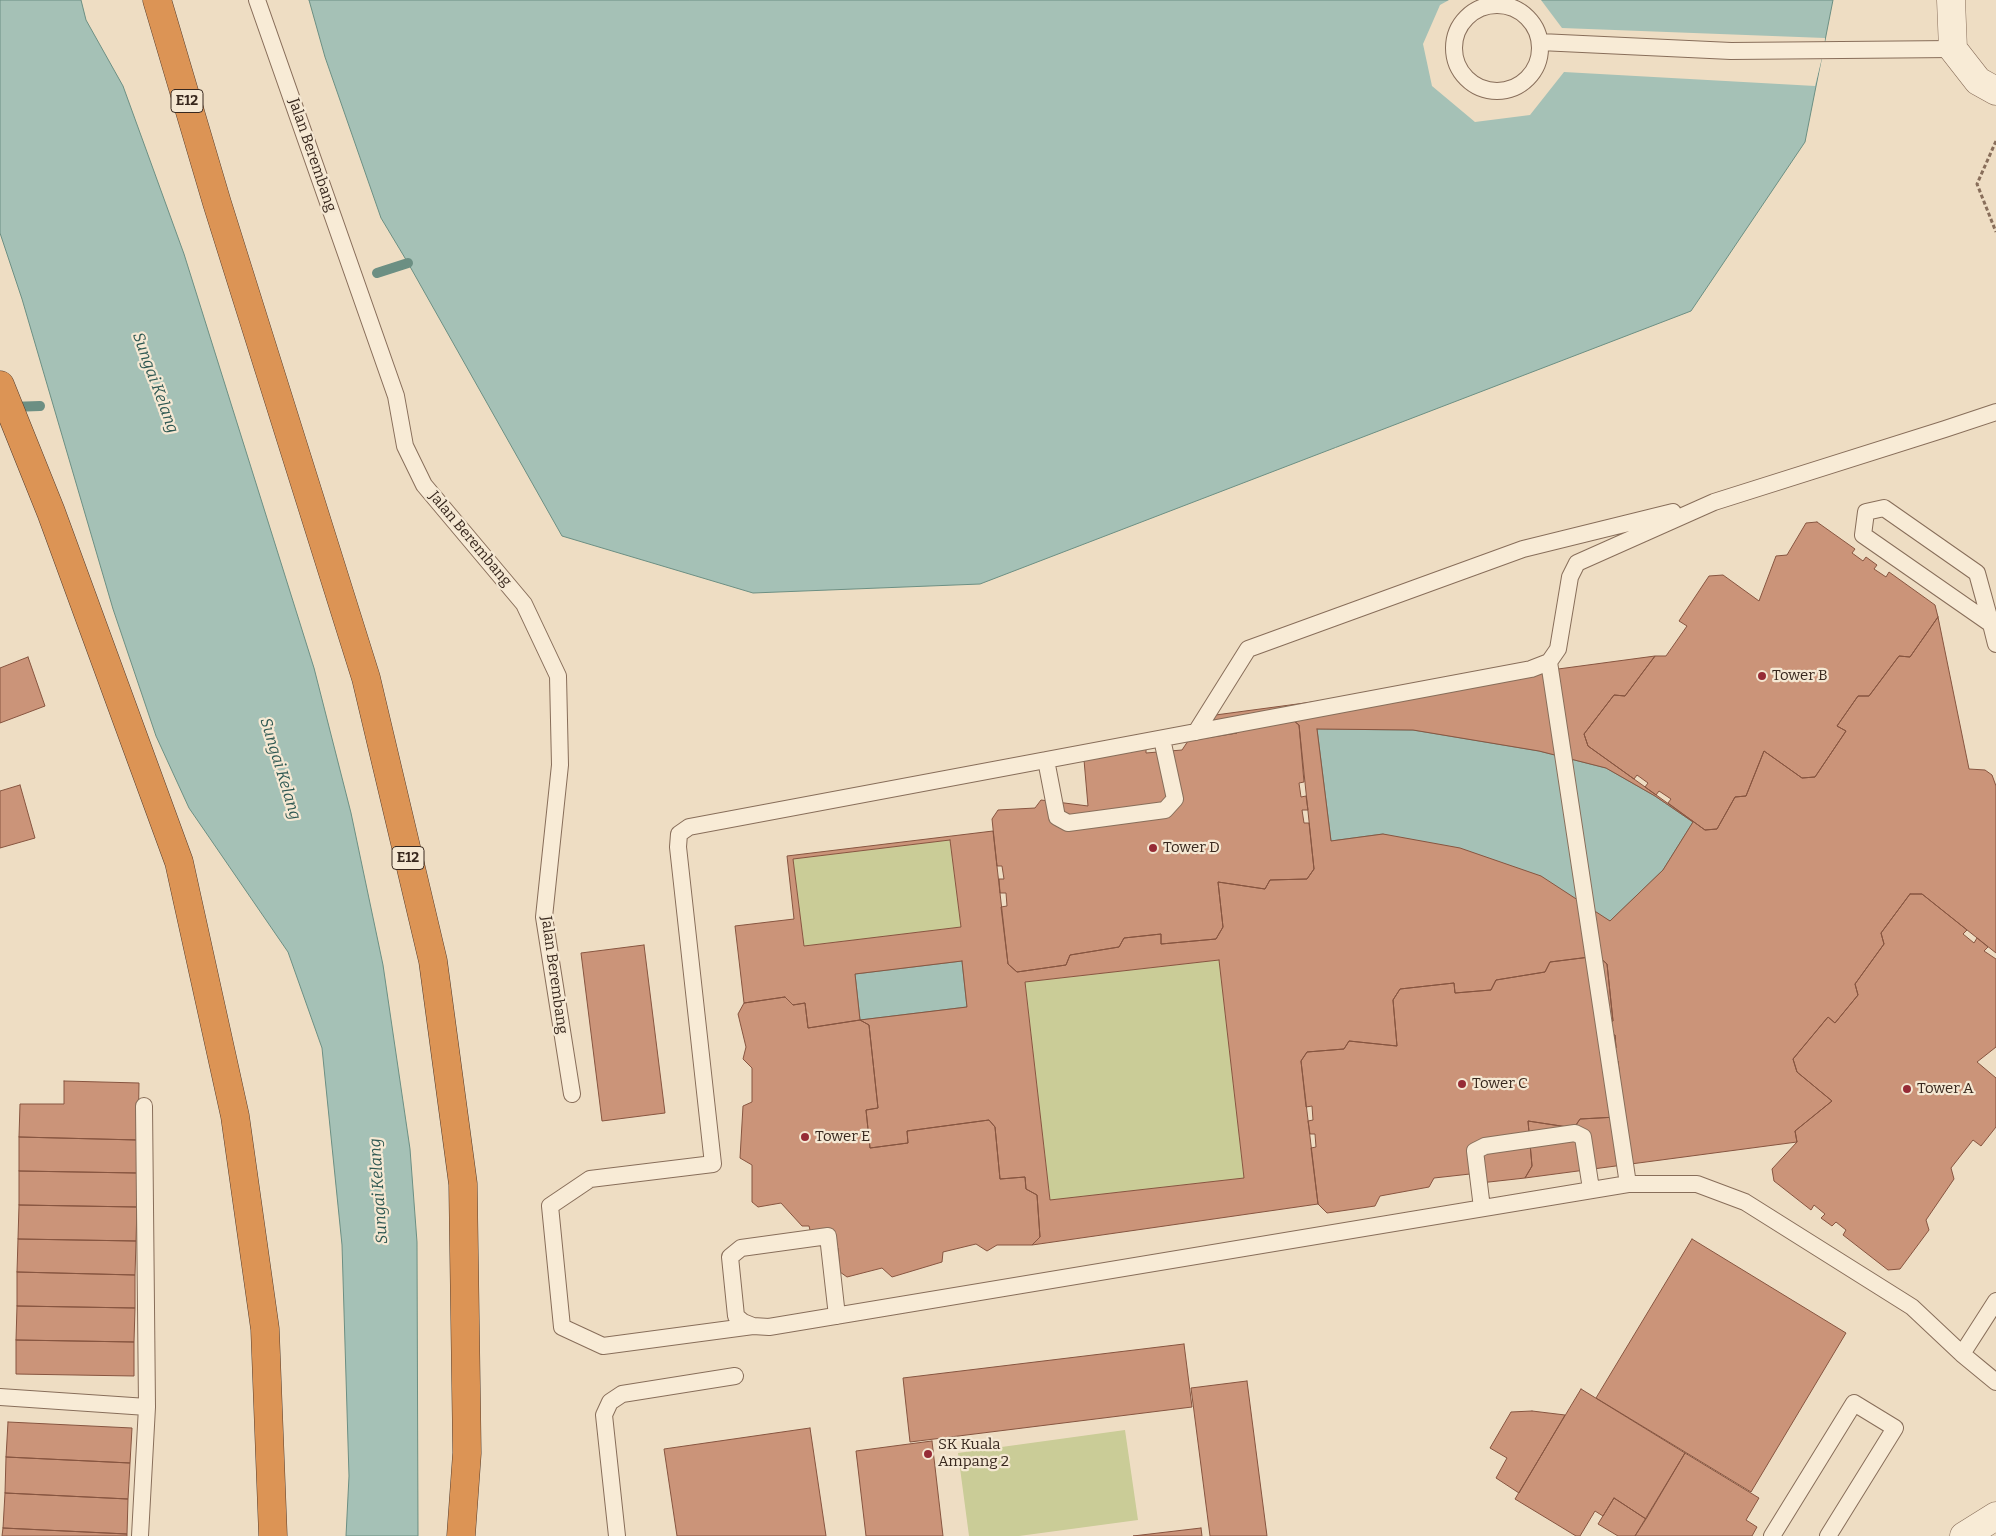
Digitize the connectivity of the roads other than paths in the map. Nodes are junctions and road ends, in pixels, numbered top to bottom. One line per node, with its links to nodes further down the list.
1 (157, 0): 32 (highway, E12)
2 (257, 0): 16 (lane, Jalan Berembang)
3 (1951, 0): 5 (street)
4 (1540, 42): 4 (lane); 5 (lane)
5 (1953, 49): 6 (street)
6 (1996, 91)
7 (0, 385): 31 (highway)
8 (1996, 412): 9 (lane)
9 (1714, 502): 12 (lane); 13 (lane)
10 (1993, 623): 10 (lane); 11 (lane)
11 (1996, 644)
12 (1549, 662): 13 (lane); 18 (lane)
13 (1196, 732): 14 (lane)
14 (1162, 738): 15 (lane); 15 (lane)
15 (1046, 760): 23 (lane)
16 (572, 1094)
17 (144, 1106): 28 (lane)
18 (1628, 1184): 19 (lane); 24 (lane)
19 (1591, 1189): 20 (lane); 20 (lane)
20 (1482, 1208): 22 (lane)
21 (1996, 1301): 24 (lane)
22 (837, 1316): 23 (lane); 23 (lane)
23 (753, 1326)
24 (1962, 1354): 26 (lane)
25 (735, 1376): 33 (lane)
26 (1996, 1382)
27 (0, 1397): 28 (lane)
28 (147, 1407): 30 (lane)
29 (1996, 1516): 36 (street)
30 (140, 1536)
31 (273, 1536)
32 (461, 1536)
33 (617, 1536)
34 (1772, 1536): 35 (lane)
35 (1828, 1536)
36 (1964, 1536)

